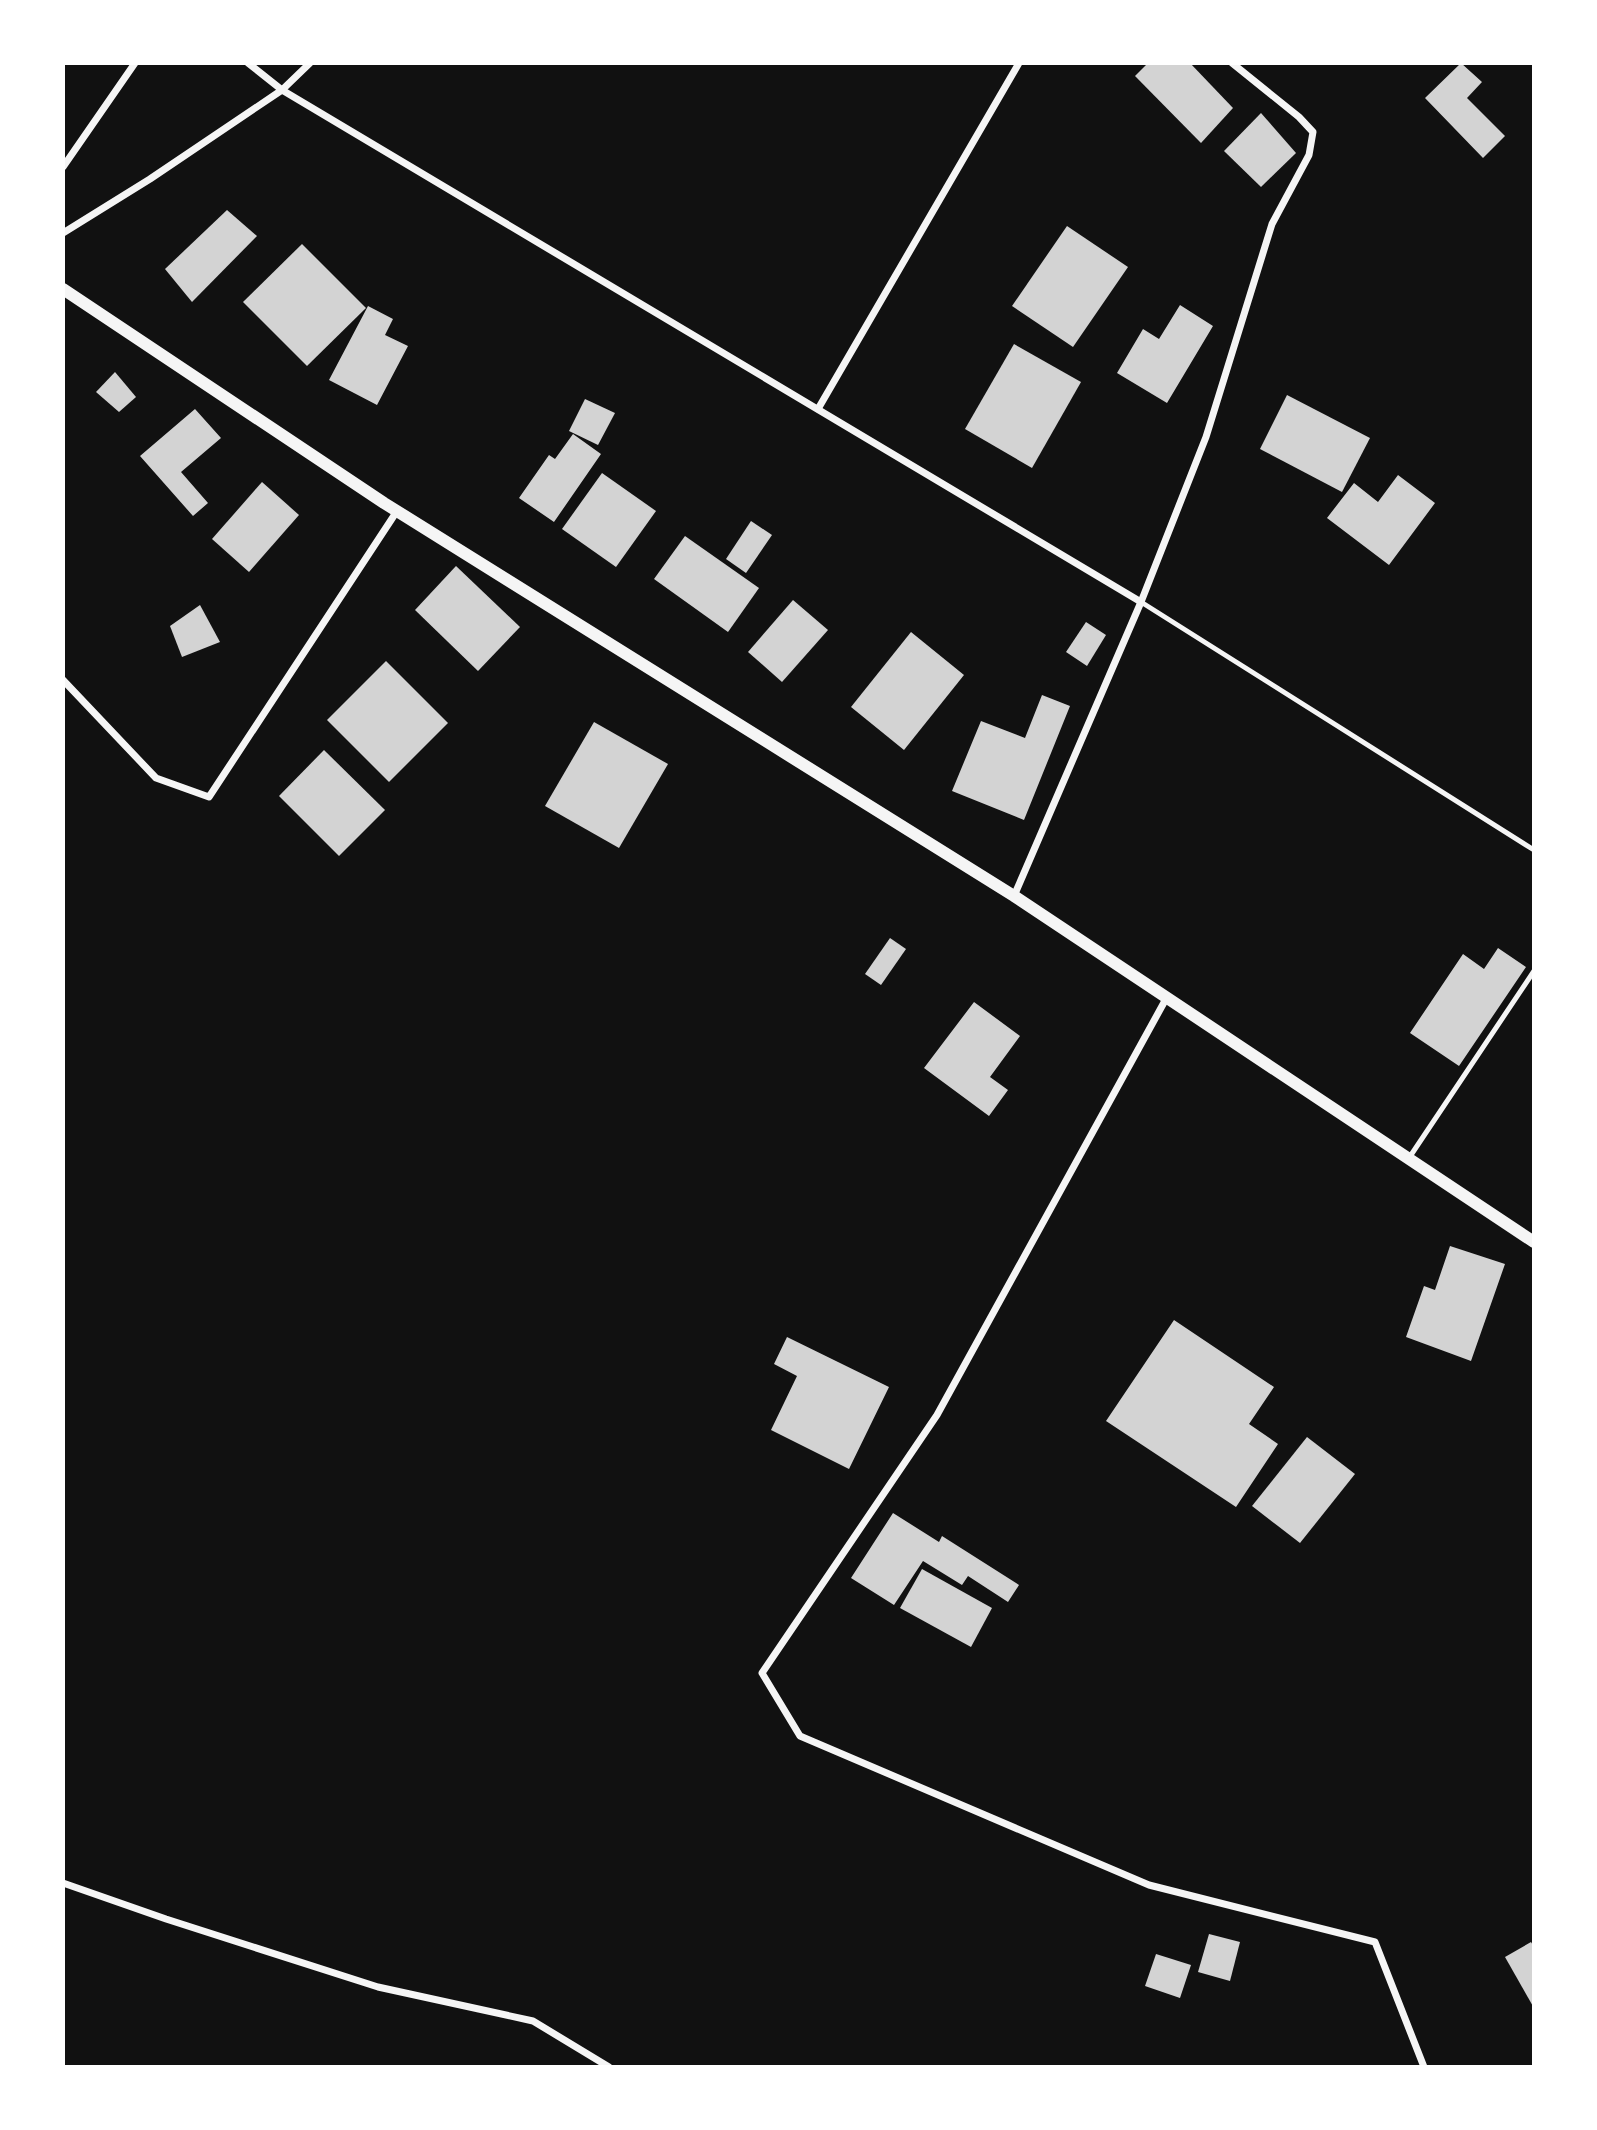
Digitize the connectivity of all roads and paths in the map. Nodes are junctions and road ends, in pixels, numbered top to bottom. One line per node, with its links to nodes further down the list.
1 (135, 63): 7 (street)
2 (248, 63): 6 (street)
3 (310, 63): 6 (street)
4 (1019, 63): 10 (street)
5 (1232, 63): 12 (street)
6 (282, 90): 8 (street); 10 (street)
7 (63, 167)
8 (63, 233)
9 (63, 289): 11 (street)
10 (818, 409): 12 (street)
11 (397, 511): 13 (street); 15 (street)
12 (1141, 602): 14 (lane); 15 (street)
13 (63, 680)
14 (1534, 850)
15 (1014, 896): 17 (street)
16 (1534, 971): 18 (lane)
17 (1167, 997): 18 (street); 22 (street)
18 (1409, 1158): 19 (street)
19 (1534, 1242)
20 (63, 1883): 21 (street)
21 (609, 2067)
22 (1424, 2067)

